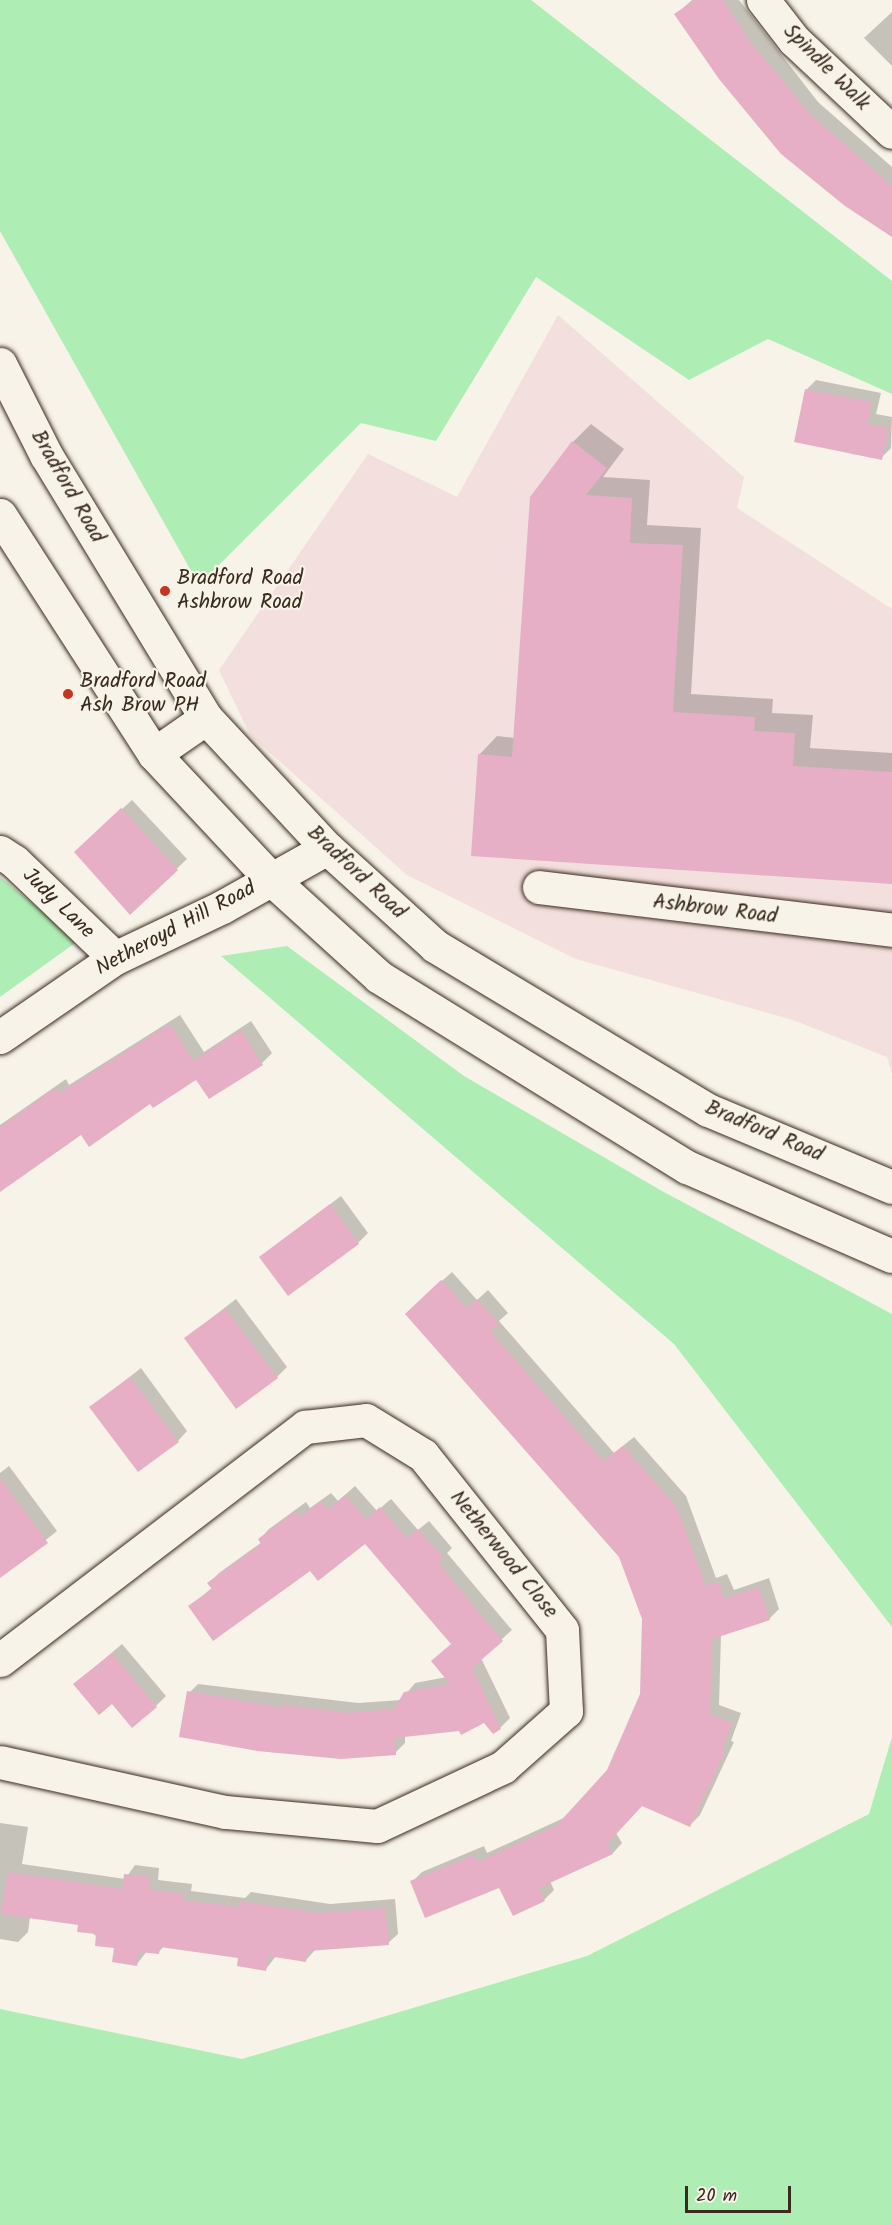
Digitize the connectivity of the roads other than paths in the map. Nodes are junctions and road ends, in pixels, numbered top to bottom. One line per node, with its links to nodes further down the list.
1 (763, 0): 2 (main road, Spindle Walk)
2 (892, 132)
3 (0, 364): 5 (main road, Bradford Road)
4 (0, 514): 6 (main road)
5 (206, 718): 6 (main road); 7 (main road, Bradford Road)
6 (154, 754): 9 (main road)
7 (327, 848): 9 (main road, Netheroyd Hill Road); 14 (main road, Bradford Road)
8 (0, 852): 12 (main road, Judy Lane)
9 (270, 878): 12 (main road, Netheroyd Hill Road); 15 (main road)
10 (539, 887): 11 (main road, Ashbrow Road)
11 (892, 930)
12 (115, 958): 13 (main road, Netheroyd Hill Road)
13 (0, 1037)
14 (892, 1187)
15 (892, 1256)
16 (0, 1660): 17 (main road, Netherwood Close)
17 (0, 1762)

